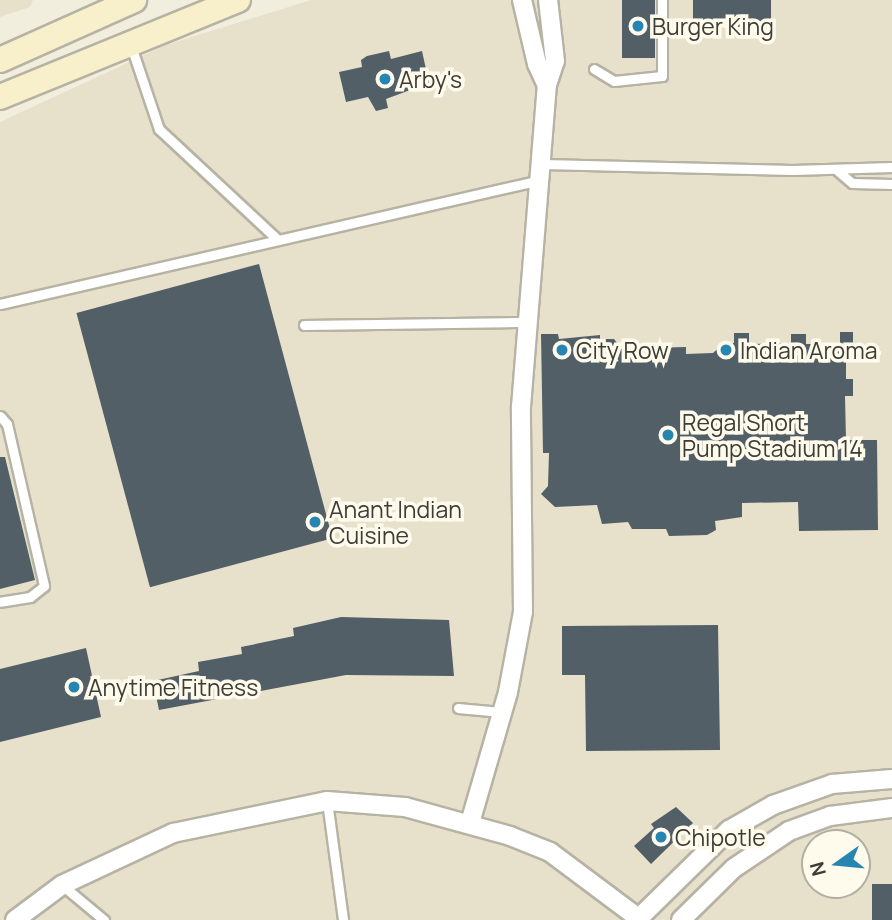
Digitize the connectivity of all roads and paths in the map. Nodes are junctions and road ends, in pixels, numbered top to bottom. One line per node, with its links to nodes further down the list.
1 (238, 0): 6 (main road)
2 (522, 0): 9 (street)
3 (548, 0): 9 (street)
4 (662, 0): 8 (lane)
5 (126, 2): 7 (main road)
6 (130, 44): 10 (main road); 15 (lane)
7 (0, 60)
8 (594, 69)
9 (547, 85): 13 (street)
10 (0, 97)
11 (892, 167): 12 (lane)
12 (837, 170): 13 (lane); 14 (lane)
13 (542, 172): 15 (lane); 17 (street)
14 (892, 184)
15 (276, 239): 16 (lane)
16 (0, 304)
17 (530, 322): 18 (lane); 22 (street)
18 (304, 325)
19 (0, 416): 20 (lane)
20 (0, 602)
21 (458, 708): 22 (lane)
22 (501, 712): 26 (street)
23 (892, 779): 28 (street)
24 (327, 801): 26 (street); 27 (street); 31 (lane)
25 (892, 808): 32 (street)
26 (470, 823): 28 (street)
27 (62, 885): 29 (street); 30 (lane)
28 (640, 919)
29 (15, 920)
30 (104, 920)
31 (343, 920)
32 (681, 920)

